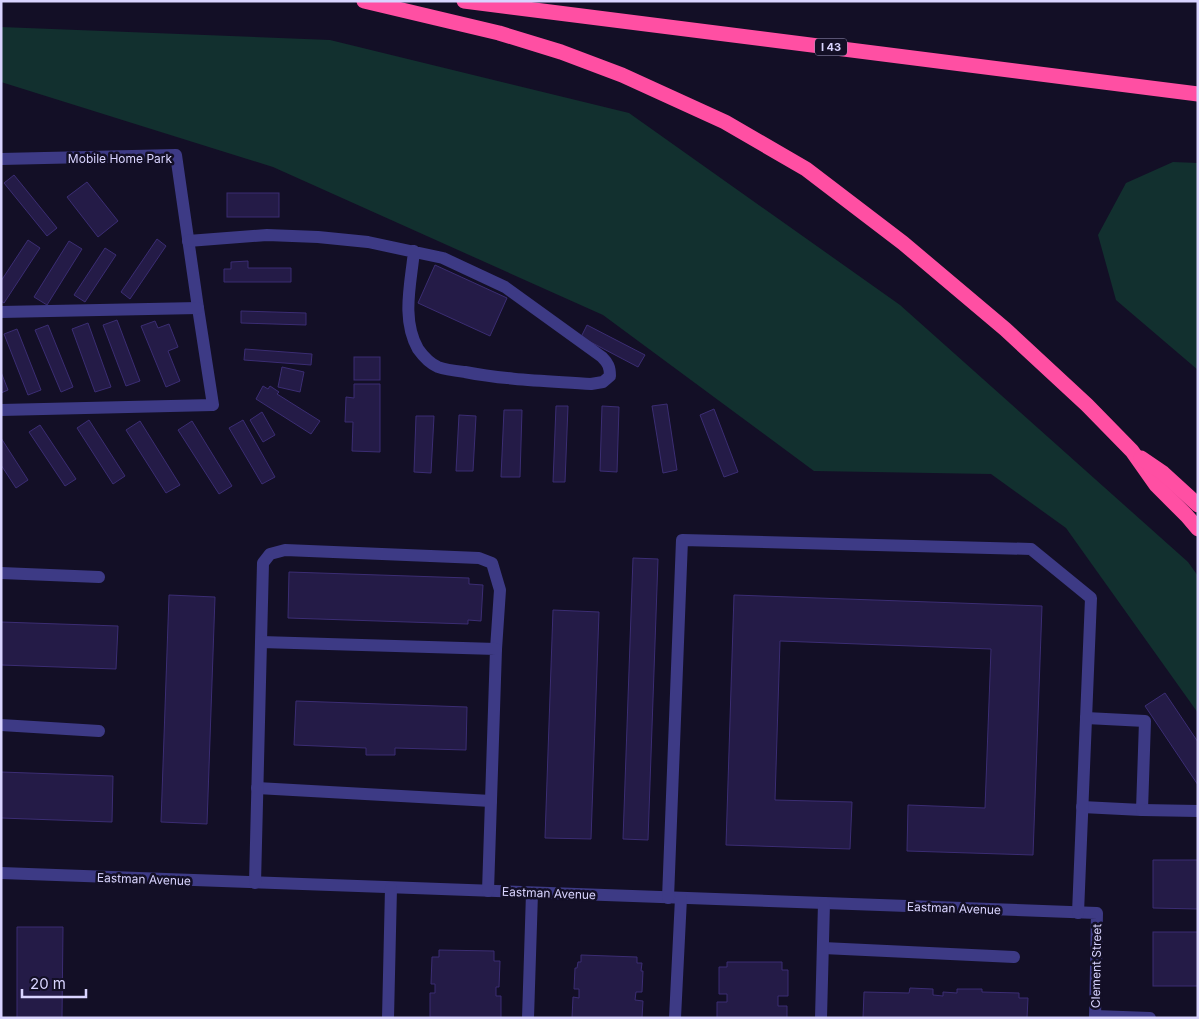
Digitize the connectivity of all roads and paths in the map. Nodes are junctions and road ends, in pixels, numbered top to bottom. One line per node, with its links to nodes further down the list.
1 (364, 1): 10 (highway)
2 (464, 1): 3 (highway, I 43)
3 (1198, 94)
4 (1, 159): 5 (street, Mobile Home Park)
5 (188, 241): 6 (street); 7 (street, Mobile Home Park)
6 (414, 251): 6 (street)
7 (198, 308): 8 (street); 9 (street, Mobile Home Park)
8 (1, 312)
9 (1, 410)
10 (1132, 451): 11 (highway); 12 (highway)
11 (1198, 505)
12 (1198, 529)
13 (1, 573): 14 (street)
14 (99, 577)
15 (261, 642): 16 (street); 16 (street); 20 (street)
16 (496, 649): 21 (street)
17 (1086, 718): 22 (street); 23 (street); 30 (street)
18 (1, 725): 19 (street)
19 (99, 731)
20 (257, 788): 21 (street); 26 (street)
21 (491, 801): 28 (street)
22 (1082, 808): 23 (street); 32 (street)
23 (1142, 810): 24 (street)
24 (1198, 811)
25 (1, 873): 26 (street, Eastman Avenue)
26 (254, 883): 27 (street, Eastman Avenue)
27 (391, 888): 28 (street, Eastman Avenue); 37 (street)
28 (488, 891): 29 (street, Eastman Avenue)
29 (532, 893): 30 (street, Eastman Avenue); 38 (street)
30 (674, 898): 31 (street, Eastman Avenue); 39 (street)
31 (824, 904): 32 (street, Eastman Avenue); 34 (street)
32 (1078, 913): 33 (street, Eastman Avenue)
33 (1096, 914): 36 (street, Clement Street)
34 (823, 948): 35 (street); 40 (street)
35 (1014, 957)
36 (1095, 1017): 41 (street)
37 (388, 1018)
38 (528, 1018)
39 (675, 1018)
40 (821, 1018)
41 (1150, 1018)

